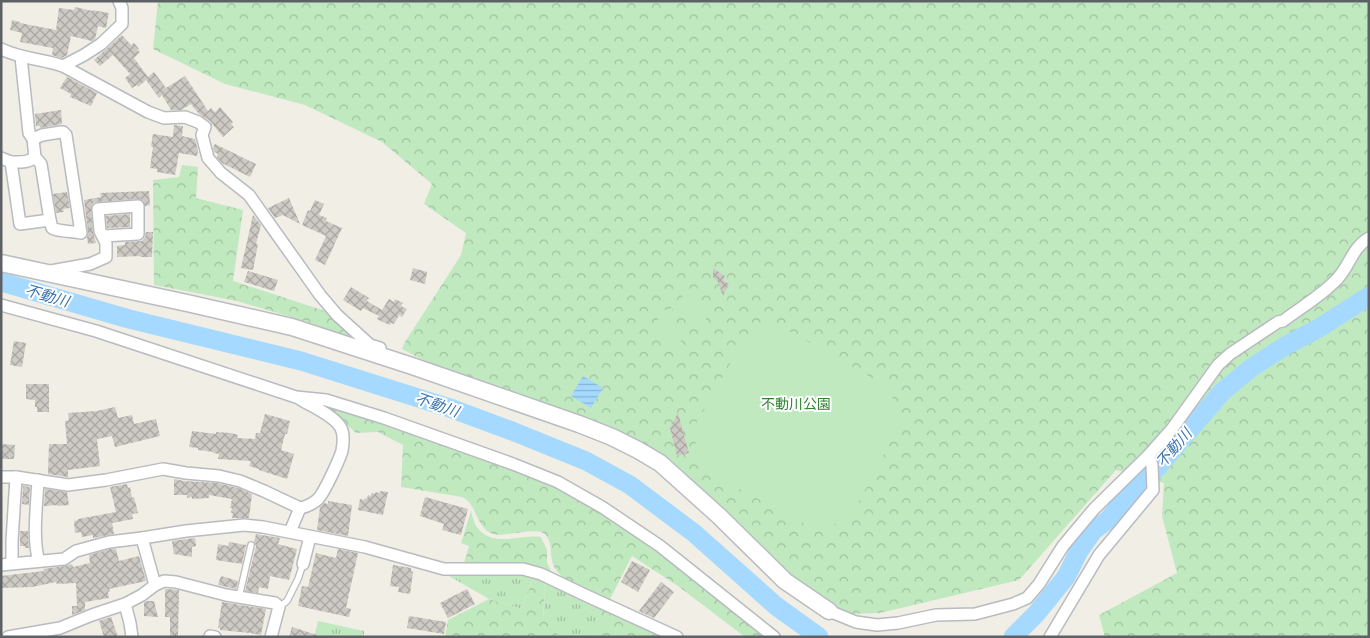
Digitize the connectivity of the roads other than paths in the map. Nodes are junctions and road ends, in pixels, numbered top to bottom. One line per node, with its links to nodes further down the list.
1 (119, 1): 4 (street)
2 (1, 49): 3 (street)
3 (21, 57): 4 (street); 5 (street)
4 (63, 66): 14 (street)
5 (33, 139): 6 (street); 8 (street)
6 (35, 157): 7 (street); 8 (street)
7 (6, 160): 8 (street)
8 (50, 220)
9 (103, 236): 12 (street)
10 (1369, 238): 16 (street)
11 (1, 263): 12 (street)
12 (42, 272): 14 (street)
13 (1, 305): 15 (street)
14 (412, 366): 33 (street)
15 (296, 397): 20 (street); 38 (street)
16 (1150, 461): 33 (street); 39 (street)
17 (1, 476): 18 (street)
18 (16, 476): 19 (street); 26 (street)
19 (38, 480): 20 (street); 25 (street)
20 (300, 508): 21 (street)
21 (290, 532): 22 (street); 23 (street)
22 (310, 537): 27 (street); 37 (street)
23 (142, 538): 25 (street); 29 (street)
24 (251, 545): 30 (lane)
25 (39, 561): 26 (street)
26 (14, 563): 28 (street)
27 (303, 564): 32 (lane)
28 (1, 565)
29 (155, 585): 30 (street); 31 (street)
30 (239, 597): 32 (street)
31 (124, 604): 34 (street); 35 (street)
32 (279, 607): 36 (street)
33 (829, 611)
34 (8, 637)
35 (132, 637)
36 (271, 637)
37 (677, 637)
38 (774, 637)
39 (1050, 637)

